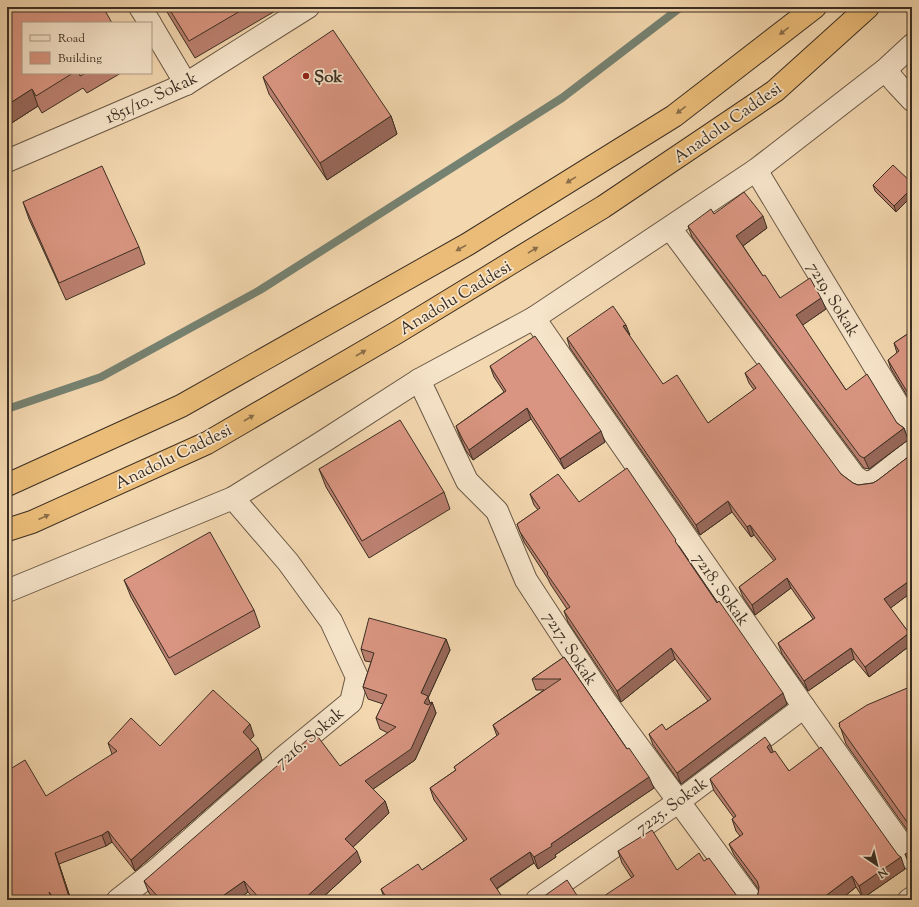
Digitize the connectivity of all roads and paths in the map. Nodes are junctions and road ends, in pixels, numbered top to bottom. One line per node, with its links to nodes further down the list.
1 (140, 7): 5 (street)
2 (308, 7): 9 (street, 1851/10. Sokak)
3 (815, 7): 18 (highway, Anadolu Caddesi, one-way to 18)
4 (868, 7): 20 (highway, Anadolu Caddesi, one-way to 4)
5 (149, 22)
6 (152, 27): 9 (street)
7 (912, 45): 8 (street)
8 (885, 70): 10 (street); 12 (street)
9 (186, 84): 11 (street, 1851/10. Sokak)
10 (912, 100)
11 (7, 161)
12 (756, 170): 13 (street); 16 (street, 7219. Sokak)
13 (670, 228): 14 (street); 17 (street)
14 (534, 318): 15 (street); 22 (street, 7218. Sokak)
15 (419, 380): 19 (street); 23 (street, 7217. Sokak)
16 (912, 428)
17 (912, 451)
18 (7, 485)
19 (233, 498): 21 (street); 26 (street, 7216. Sokak)
20 (7, 530)
21 (7, 591)
22 (804, 706): 23 (street, 7225. Sokak); 24 (street, 7218. Sokak)
23 (678, 802): 27 (street, 7225. Sokak); 28 (street, 7217. Sokak)
24 (912, 859)
25 (912, 898): 29 (street)
26 (118, 900)
27 (536, 900)
28 (751, 900)
29 (909, 900)

